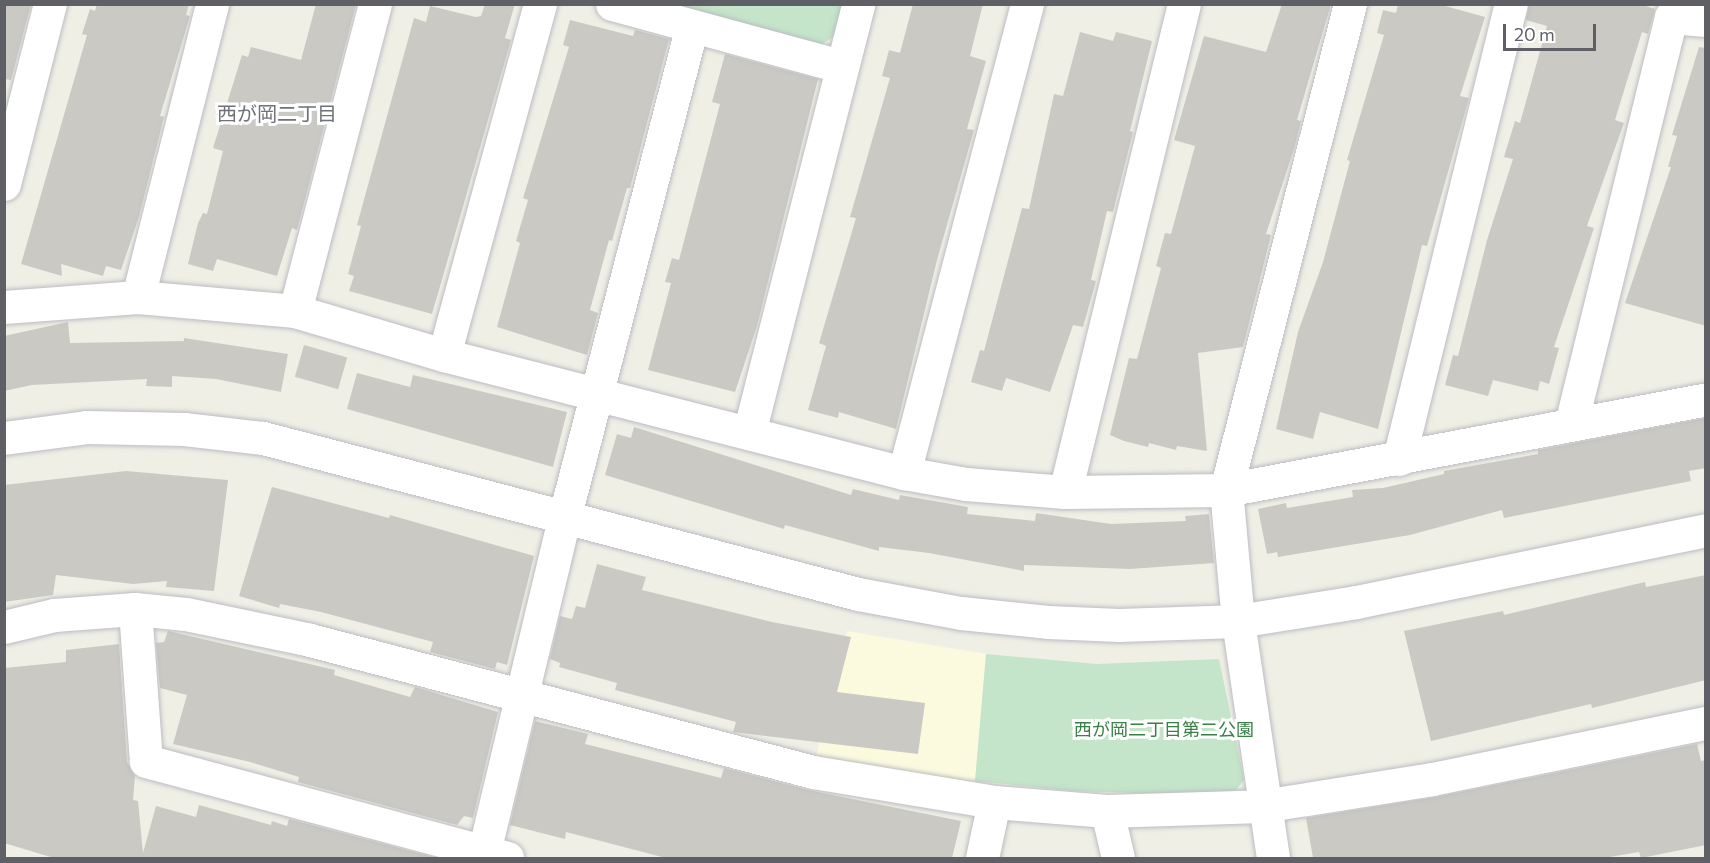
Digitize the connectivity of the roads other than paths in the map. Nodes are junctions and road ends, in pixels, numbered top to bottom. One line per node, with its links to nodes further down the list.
1 (50, 4): 14 (street)
2 (212, 4): 15 (street)
3 (375, 4): 17 (street)
4 (540, 4): 18 (street)
5 (612, 4): 12 (street)
6 (858, 4): 13 (street)
7 (1027, 4): 25 (street)
8 (1184, 4): 27 (street)
9 (1350, 4): 26 (street)
10 (1511, 4): 24 (street)
11 (1706, 20): 21 (street)
12 (692, 26): 13 (street); 19 (street)
13 (840, 66): 22 (street)
14 (4, 184)
15 (138, 297): 16 (street); 17 (street)
16 (4, 307)
17 (295, 310): 18 (street)
18 (444, 355): 19 (street)
19 (597, 393): 22 (street); 28 (street)
20 (1706, 399): 21 (street)
21 (1571, 424): 24 (street)
22 (748, 433): 25 (street)
23 (4, 438): 28 (street)
24 (1399, 459): 26 (street)
25 (904, 473): 27 (street)
26 (1227, 490): 27 (street); 31 (street)
27 (1065, 492)
28 (564, 519): 31 (street); 33 (street)
29 (1706, 530): 31 (street)
30 (135, 609): 32 (street); 33 (street); 38 (street)
31 (1238, 621): 36 (street)
32 (4, 627)
33 (520, 696): 35 (street); 38 (street)
34 (1706, 723): 36 (street)
35 (994, 802): 37 (street); 39 (street)
36 (1262, 806): 37 (street); 41 (street)
37 (1107, 811): 40 (street)
38 (495, 855)
39 (982, 858)
40 (1118, 858)
41 (1273, 858)

